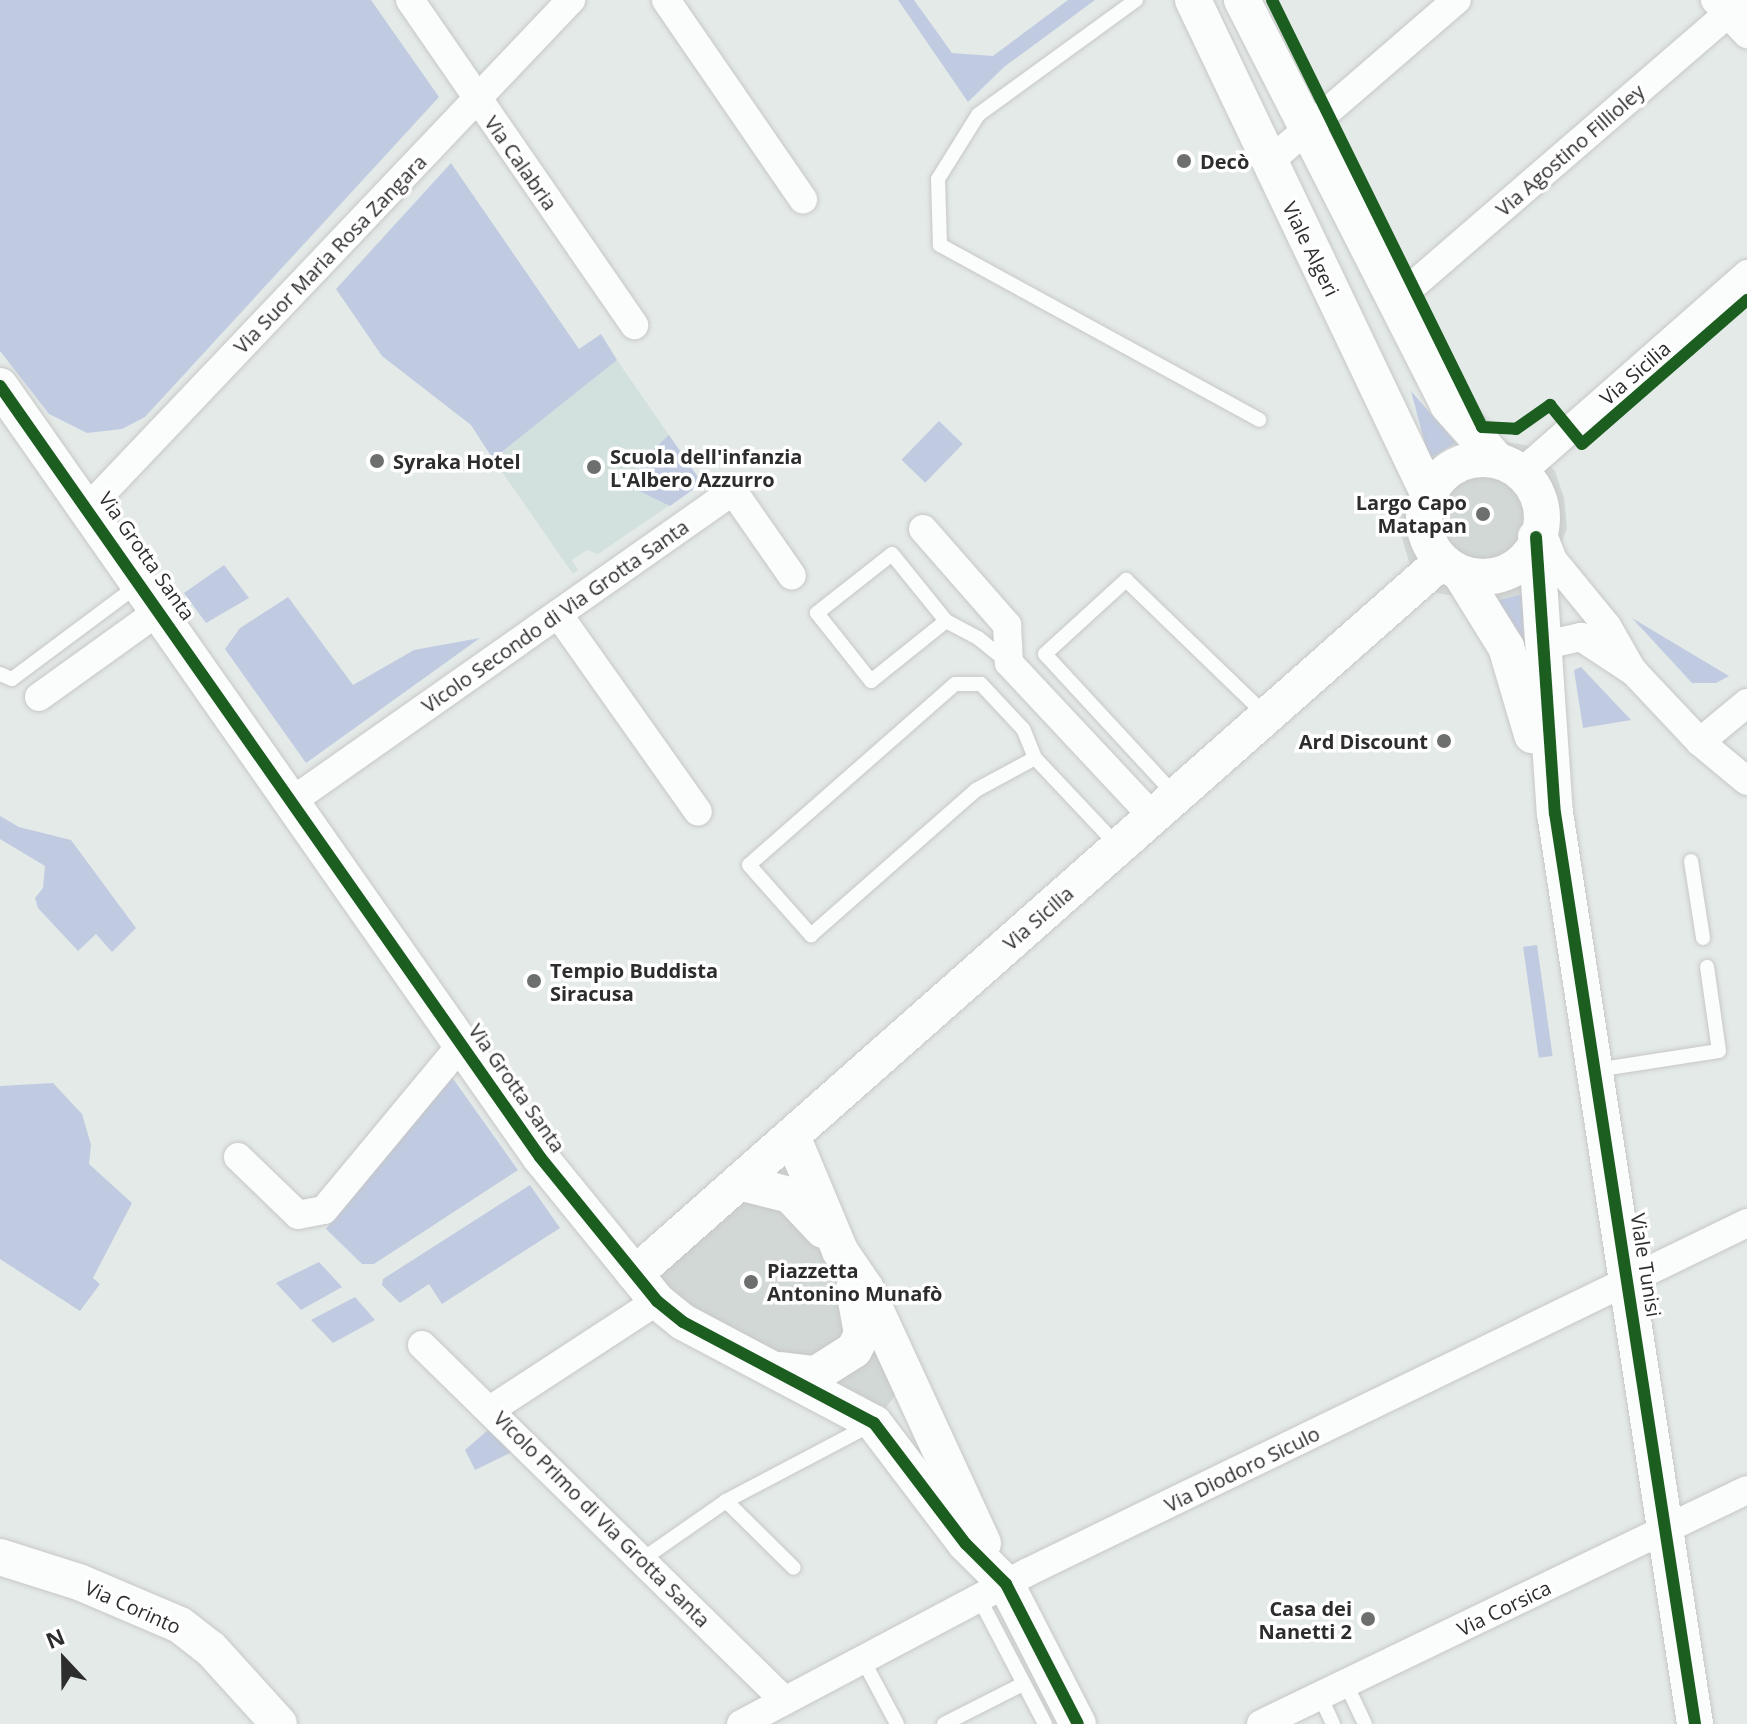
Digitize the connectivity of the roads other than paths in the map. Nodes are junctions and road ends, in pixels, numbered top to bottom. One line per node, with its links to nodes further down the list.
1 (410, 0): 9 (street, Via Calabria)
2 (571, 0): 9 (street, Via Suor Maria Rosa Zangara)
3 (666, 0): 12 (street)
4 (1136, 0): 17 (lane)
5 (1193, 0): 11 (street, Viale Algeri)
6 (1242, 0): 10 (street)
7 (1457, 0): 10 (street)
8 (1733, 12): 14 (street, Via Agostino Fillioley)
9 (477, 99): 15 (street, Via Calabria); 20 (street, Via Suor Maria Rosa Zangara)
10 (1309, 127): 11 (street); 14 (street)
11 (1269, 162): 19 (street, Viale Algeri)
12 (803, 199)
13 (1747, 274): 18 (street, Via Sicilia)
14 (1396, 300): 18 (street)
15 (634, 325)
16 (0, 386): 20 (street, Via Grotta Santa)
17 (1259, 420)
18 (1509, 465): 19 (street); 22 (street)
19 (1430, 497): 23 (street)
20 (89, 507): 25 (street, Via Grotta Santa)
21 (923, 529): 29 (street)
22 (1538, 531): 23 (street); 28 (street); 30 (street)
23 (1452, 569): 34 (street, Via Sicilia); 41 (street)
24 (792, 576): 26 (street, Vicolo Secondo di Via Grotta Santa)
25 (151, 596): 31 (lane); 32 (street); 38 (street, Via Grotta Santa)
26 (558, 614): 38 (street, Vicolo Secondo di Via Grotta Santa); 40 (street)
27 (946, 621): 27 (lane); 29 (lane)
28 (1541, 657): 30 (street); 41 (street)
29 (1009, 663): 39 (street)
30 (1634, 672): 35 (street)
31 (0, 674)
32 (39, 697)
33 (1747, 703): 35 (street)
34 (1268, 716): 39 (street, Via Sicilia); 39 (lane)
35 (1700, 742): 37 (street)
36 (1035, 758): 36 (lane); 42 (lane)
37 (1747, 781)
38 (292, 801): 46 (street, Via Grotta Santa)
39 (1165, 807): 42 (street, Via Sicilia)
40 (698, 812)
41 (1555, 813): 47 (street, Viale Tunisi)
42 (1119, 847): 48 (street, Via Sicilia)
43 (1691, 861): 44 (lane)
44 (1703, 938)
45 (1707, 967): 47 (lane)
46 (462, 1044): 49 (street); 54 (street, Via Grotta Santa)
47 (1596, 1070): 53 (street, Viale Tunisi)
48 (792, 1136): 50 (street, Via Sicilia); 52 (street, Via Grotta Santa)
49 (238, 1157)
50 (739, 1182): 52 (street); 54 (street, Via Sicilia)
51 (1747, 1223): 53 (street, Via Diodoro Siculo)
52 (840, 1251): 56 (street); 65 (street, Via Grotta Santa)
53 (1628, 1282): 61 (street, Viale Tunisi); 65 (street, Via Diodoro Siculo)
54 (646, 1288): 56 (street, Via Grotta Santa); 57 (street, Vicolo Primo di Via Grotta Santa)
55 (422, 1345): 57 (street)
56 (772, 1369): 58 (street, Via Grotta Santa)
57 (490, 1410): 63 (street, Vicolo Primo di Via Grotta Santa)
58 (874, 1423): 60 (lane); 65 (street, Via Grotta Santa)
59 (1747, 1490): 61 (street, Via Corsica)
60 (726, 1501): 63 (lane); 64 (lane)
61 (1665, 1529): 68 (street, Via Corsica); 81 (street, Viale Tunisi)
62 (0, 1557): 72 (street, Via Corinto)
63 (640, 1561): 70 (street, Vicolo Primo di Via Grotta Santa)
64 (794, 1568)
65 (992, 1583): 66 (street, Via Diodoro Siculo); 67 (lane); 77 (street, Via Grotta Santa)
66 (863, 1660): 70 (street, Via Diodoro Siculo); 74 (lane)
67 (1023, 1684): 75 (lane); 76 (lane)
68 (1346, 1684): 69 (street, Via Corsica); 80 (lane)
69 (1320, 1696): 71 (street, Via Corsica); 79 (lane)
70 (785, 1701): 73 (street, Via Diodoro Siculo)
71 (1296, 1716): 78 (street, Via Corsica)
72 (279, 1724)
73 (741, 1724)
74 (897, 1724)
75 (944, 1724)
76 (1045, 1724)
77 (1078, 1724)
78 (1261, 1724)
79 (1333, 1724)
80 (1365, 1724)
81 (1695, 1724)

